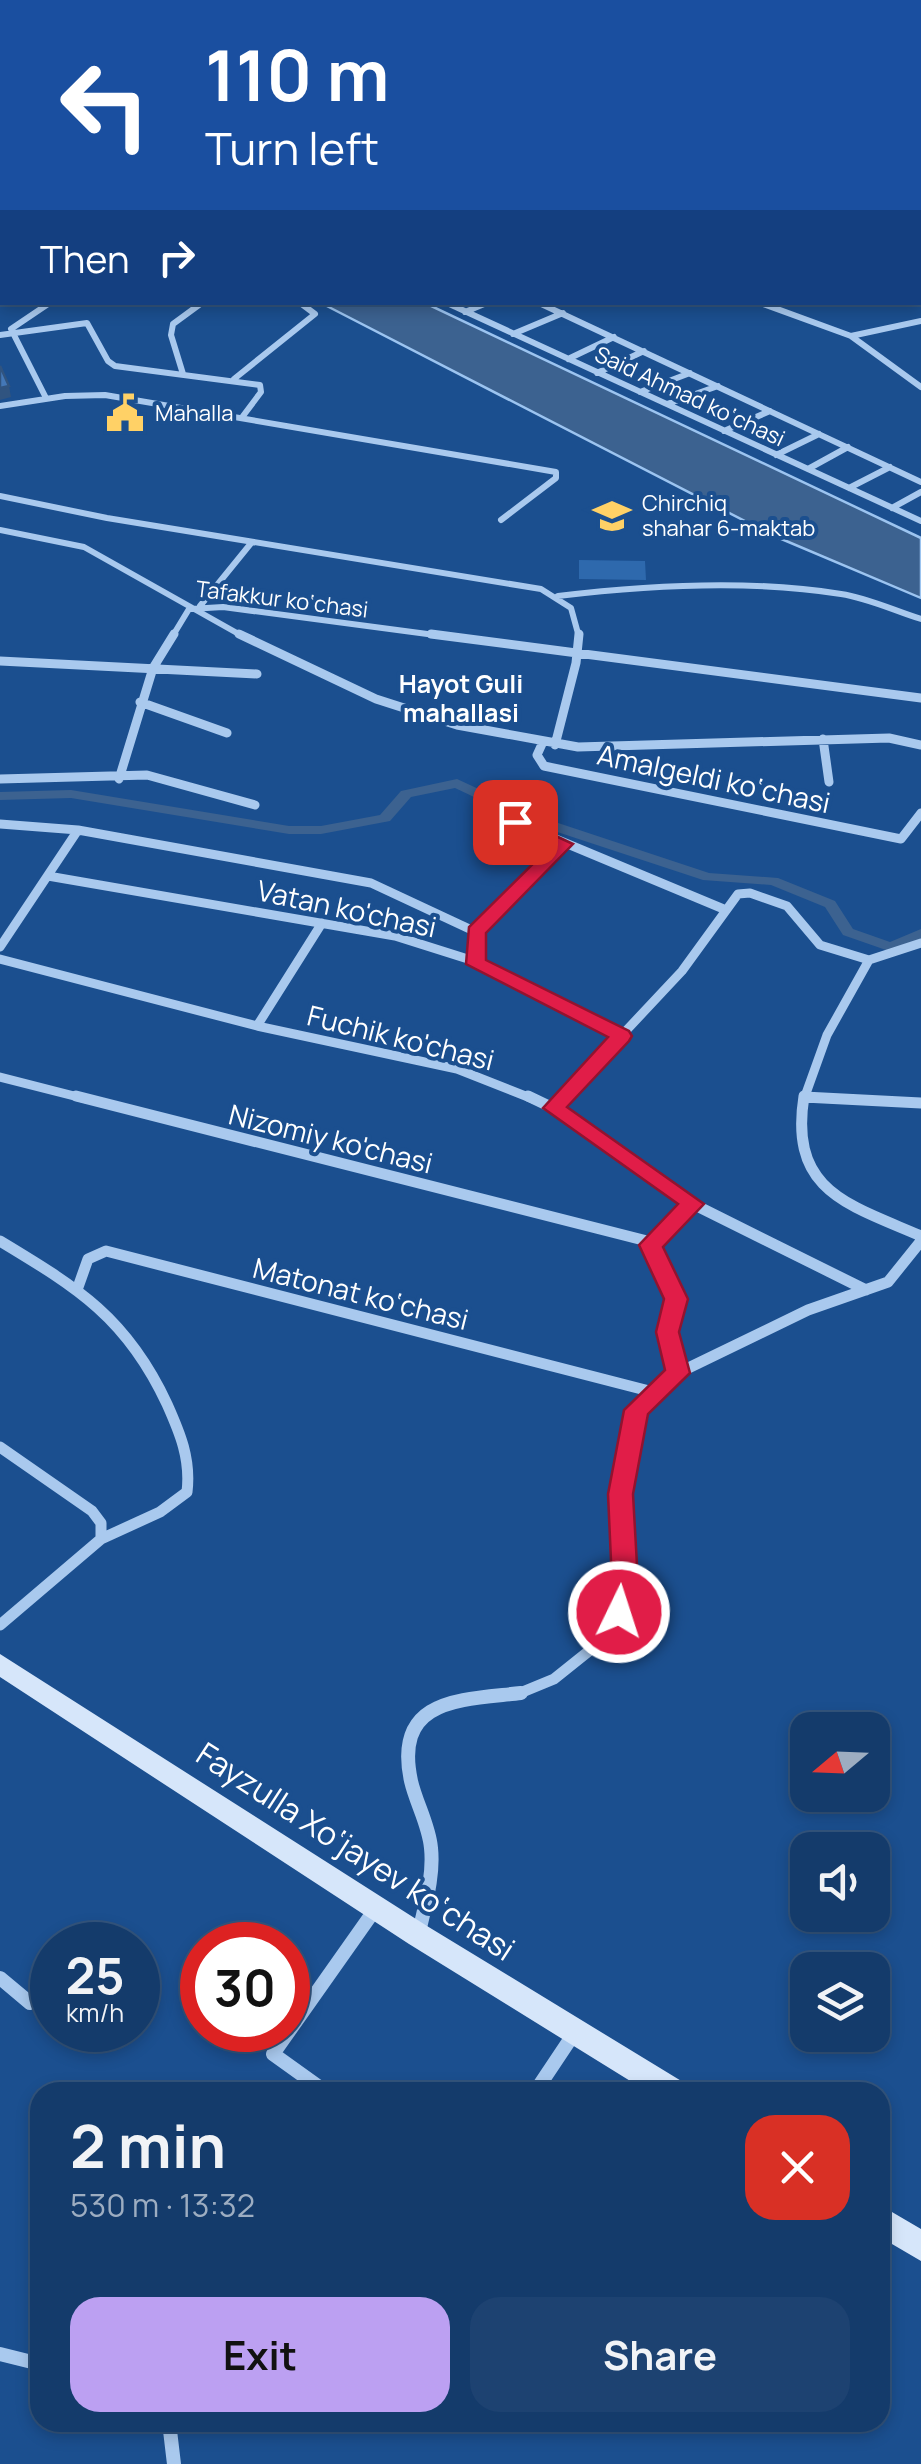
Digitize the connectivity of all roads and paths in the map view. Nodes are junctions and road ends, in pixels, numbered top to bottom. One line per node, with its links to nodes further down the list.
1 (47, 305): 11 (street)
2 (199, 305): 20 (street)
3 (304, 305): 21 (street)
4 (451, 305): 8 (street, Said Ahmad ko‘chasi)
5 (481, 305): 8 (street)
6 (545, 305): 9 (street, Said Ahmad ko‘chasi)
7 (766, 305): 14 (street)
8 (465, 312): 12 (street, Said Ahmad ko‘chasi)
9 (563, 313): 12 (street); 15 (street, Said Ahmad ko‘chasi)
10 (921, 321): 14 (street)
11 (13, 333): 13 (street); 20 (street); 25 (street)
12 (513, 334): 17 (street, Said Ahmad ko‘chasi)
13 (0, 335)
14 (851, 336): 23 (street)
15 (614, 337): 16 (street, Said Ahmad ko‘chasi); 17 (street)
16 (644, 352): 18 (street); 19 (street, Said Ahmad ko‘chasi)
17 (568, 359): 18 (street, Said Ahmad ko‘chasi)
18 (598, 373): 24 (street, Said Ahmad ko‘chasi)
19 (690, 373): 22 (street, Said Ahmad ko‘chasi); 24 (street)
20 (183, 374): 21 (street)
21 (234, 380): 29 (street)
22 (718, 386): 26 (street); 28 (street, Said Ahmad ko‘chasi)
23 (921, 388)
24 (640, 392): 26 (street, Said Ahmad ko‘chasi)
25 (46, 398): 27 (street); 29 (street)
26 (666, 404): 30 (street, Said Ahmad ko‘chasi)
27 (0, 406)
28 (770, 410): 30 (street); 31 (street, Said Ahmad ko‘chasi)
29 (243, 416): 41 (street)
30 (724, 431): 33 (street, Said Ahmad ko‘chasi)
31 (819, 434): 32 (street, Said Ahmad ko‘chasi); 33 (street)
32 (848, 447): 34 (street, Said Ahmad ko‘chasi); 35 (street)
33 (776, 455): 35 (street, Said Ahmad ko‘chasi)
34 (890, 467): 36 (street, Said Ahmad ko‘chasi); 37 (street)
35 (808, 470): 37 (street, Said Ahmad ko‘chasi)
36 (921, 482)
37 (849, 488): 40 (street, Said Ahmad ko‘chasi)
38 (921, 492): 40 (street)
39 (0, 496): 44 (street)
40 (892, 508): 42 (street, Said Ahmad ko‘chasi)
41 (501, 520)
42 (921, 522)
43 (0, 530): 47 (street, Tafakkur ko‘chasi)
44 (252, 542): 45 (street); 46 (street)
45 (558, 596): 48 (street); 49 (street)
46 (200, 606): 47 (street, Tafakkur ko‘chasi); 49 (street, Tafakkur ko‘chasi)
47 (189, 609): 51 (street); 57 (street)
48 (921, 619)
49 (577, 656): 53 (street, Tafakkur ko‘chasi); 58 (street)
50 (0, 661): 51 (street)
51 (153, 668): 52 (street); 54 (street)
52 (257, 674)
53 (921, 698)
54 (140, 702): 55 (street); 60 (street)
55 (227, 732)
56 (824, 739): 58 (street); 59 (street); 62 (street)
57 (542, 744): 58 (street); 64 (street, Amalgeldi ko‘chasi)
58 (555, 745)
59 (921, 745)
60 (119, 778): 61 (street); 63 (street)
61 (0, 779)
62 (829, 782)
63 (255, 805)
64 (921, 813)
65 (515, 822): 68 (street)
66 (0, 824): 67 (street, Vatan ko'chasi)
67 (78, 830): 69 (street); 72 (street, Vatan ko'chasi)
68 (563, 844): 70 (street); 72 (street)
69 (48, 876): 71 (street, Vatan ko'chasi); 74 (street)
70 (726, 910): 76 (street); 79 (street)
71 (322, 923): 77 (street, Vatan ko'chasi); 78 (street)
72 (476, 932): 77 (street)
73 (921, 943): 76 (street)
74 (0, 947)
75 (0, 960): 78 (street, Fuchik ko'chasi)
76 (869, 960): 81 (street)
77 (476, 964): 79 (street, Vatan ko'chasi)
78 (257, 1026): 83 (street, Fuchik ko'chasi)
79 (621, 1036): 83 (street)
80 (0, 1077): 87 (street, Nizomiy ko'chasi)
81 (804, 1097): 82 (street); 85 (street)
82 (921, 1103)
83 (553, 1108): 84 (street, Fuchik ko'chasi)
84 (693, 1204): 87 (street); 89 (street, Fuchik ko'chasi)
85 (921, 1238): 89 (street)
86 (0, 1241): 88 (street)
87 (651, 1242): 90 (street)
88 (77, 1290): 91 (street, Matonat ko‘chasi); 93 (street)
89 (866, 1290): 90 (street)
90 (678, 1373): 91 (street)
91 (657, 1393): 97 (street)
92 (0, 1447): 93 (street)
93 (101, 1539): 94 (street)
94 (0, 1626)
95 (1, 1666): 96 (street, Fayzulla Xo‘jayev ko‘chasi)
96 (376, 1908): 97 (street, Fayzulla Xo‘jayev ko‘chasi); 101 (street)
97 (418, 1934): 100 (street, Fayzulla Xo‘jayev ko‘chasi)
98 (0, 1978): 99 (street)
99 (30, 2003)
100 (575, 2032): 102 (street); 103 (street, Fayzulla Xo‘jayev ko‘chasi)
101 (312, 2082)
102 (542, 2082)
103 (657, 2082)
104 (890, 2226): 105 (street)
105 (921, 2246)
106 (0, 2354): 107 (street)
107 (30, 2362)
108 (170, 2432): 109 (street)
109 (174, 2464)

